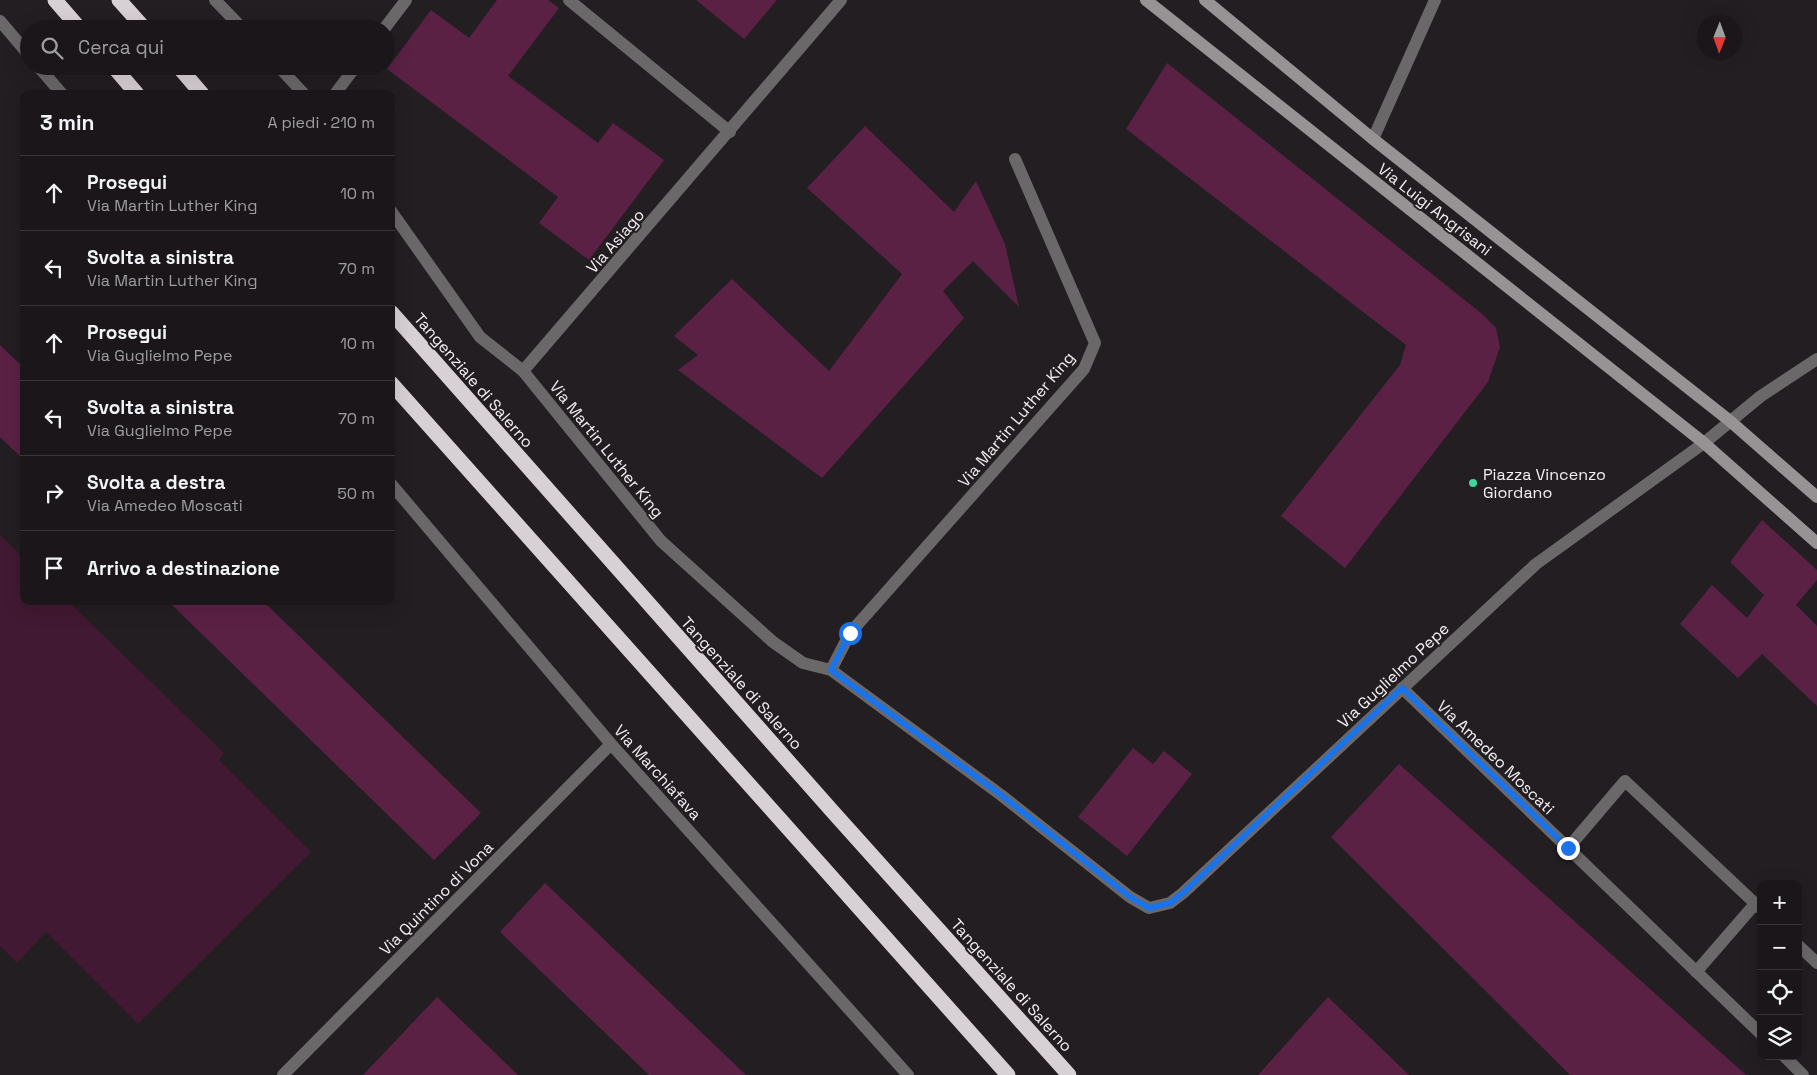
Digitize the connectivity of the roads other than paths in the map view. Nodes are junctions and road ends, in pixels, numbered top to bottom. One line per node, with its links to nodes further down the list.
1 (55, 0): 10 (highway)
2 (119, 0): 11 (highway)
3 (215, 0): 12 (street)
4 (406, 0): 13 (street)
5 (569, 0): 26 (street)
6 (841, 0): 26 (street, Via Asiago)
7 (1146, 0): 35 (street, Via Luigi Angrisani)
8 (1205, 0): 27 (street, Via Luigi Angrisani)
9 (1436, 0): 27 (street)
10 (72, 20)
11 (137, 20)
12 (234, 20)
13 (391, 20)
14 (0, 21): 15 (street)
15 (20, 44)
16 (46, 75): 21 (street)
17 (121, 75): 22 (highway)
18 (186, 75): 23 (highway)
19 (286, 75): 24 (street)
20 (349, 75): 25 (street)
21 (59, 90)
22 (134, 90)
23 (199, 90)
24 (300, 90)
25 (338, 90)
26 (730, 132): 32 (street, Via Asiago)
27 (1374, 139): 34 (street, Via Luigi Angrisani)
28 (1015, 159): 39 (street, Via Martin Luther King)
29 (395, 217): 32 (street, Via Martin Luther King)
30 (395, 317): 54 (highway, Tangenziale di Salerno)
31 (1817, 359): 34 (street)
32 (524, 371): 39 (street, Via Martin Luther King)
33 (395, 387): 53 (highway)
34 (1730, 421): 35 (street); 37 (street, Via Luigi Angrisani)
35 (1704, 443): 38 (street, Via Luigi Angrisani); 40 (street, Via Guglielmo Pepe)
36 (395, 489): 41 (street, Via Marchiafava)
37 (1817, 497)
38 (1817, 543)
39 (831, 670): 43 (street, Via Martin Luther King)
40 (1402, 688): 42 (street, Via Amedeo Moscati); 43 (street, Via Guglielmo Pepe)
41 (611, 744): 51 (street, Via Quintino di Vona); 52 (street, Via Marchiafava)
42 (1568, 848): 44 (street); 48 (street, Via Amedeo Moscati)
43 (1110, 882)
44 (1757, 905)
45 (1757, 907): 48 (street)
46 (1802, 949): 47 (street)
47 (1817, 963)
48 (1696, 972): 49 (street, Via Amedeo Moscati)
49 (1757, 1030)
50 (1788, 1060): 55 (street)
51 (283, 1075)
52 (908, 1075)
53 (1008, 1075)
54 (1070, 1075)
55 (1803, 1075)

